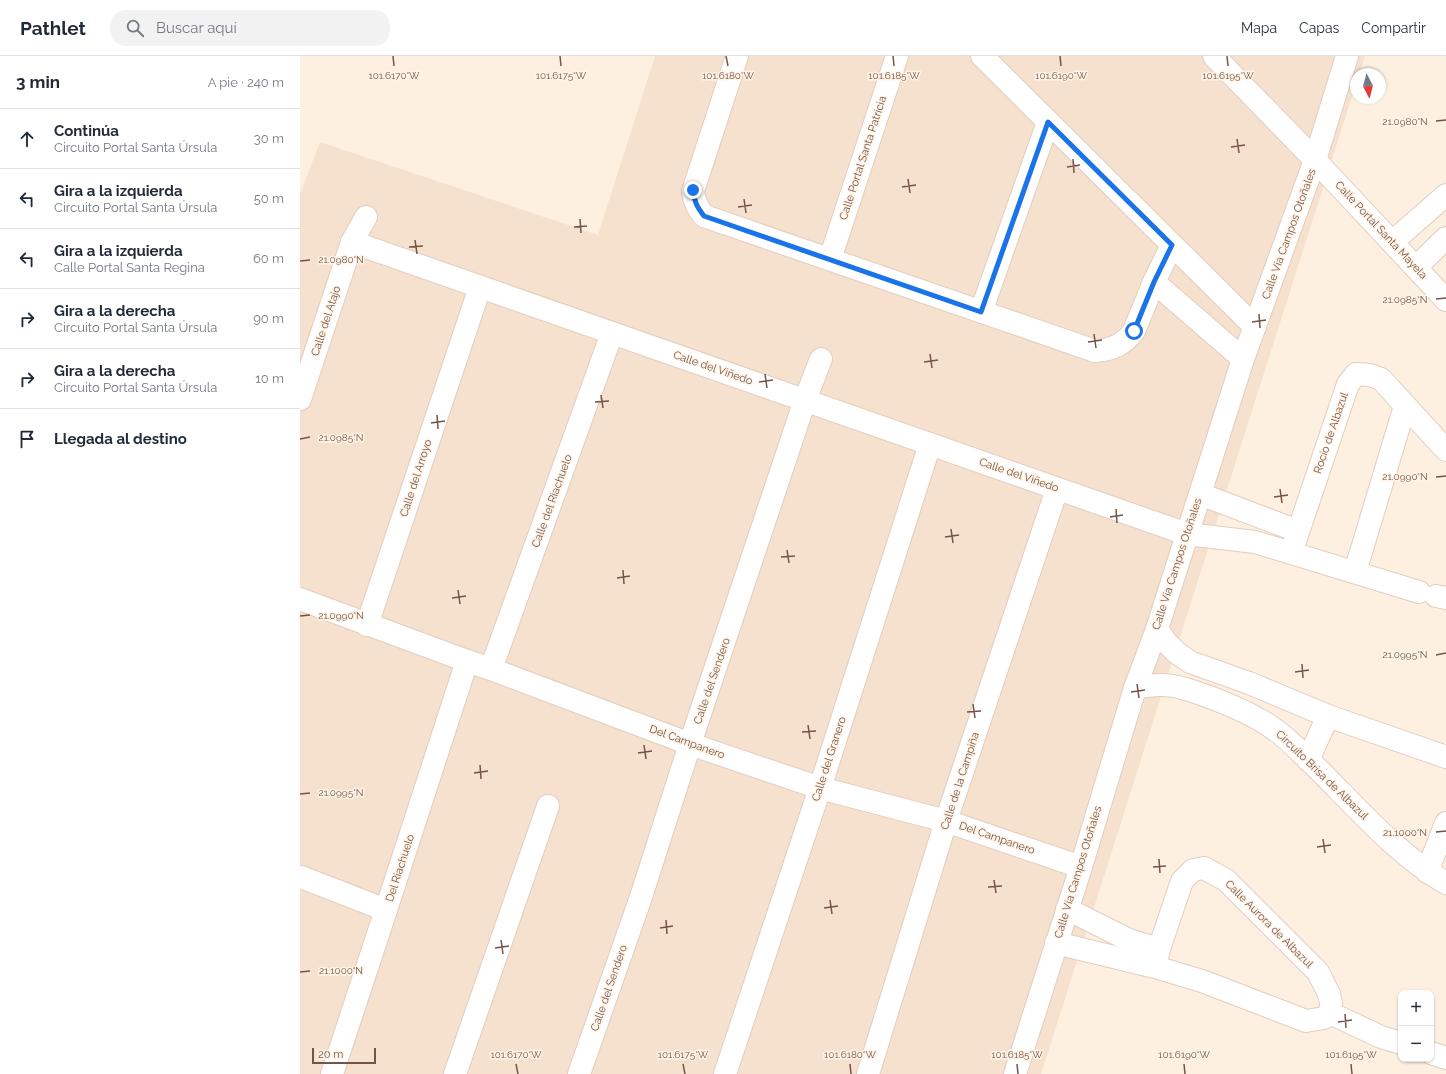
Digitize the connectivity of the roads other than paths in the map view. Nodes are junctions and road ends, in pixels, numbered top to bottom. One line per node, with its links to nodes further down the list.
1 (738, 56): 14 (street)
2 (896, 56): 14 (street, Calle Portal Santa Patricia)
3 (982, 56): 6 (street)
4 (1214, 56): 7 (street, Calle Portal Santa Mayela)
5 (1347, 56): 7 (street, Calle Vía Campos Otoñales)
6 (1048, 122): 13 (street); 19 (street)
7 (1315, 160): 12 (street, Calle Portal Santa Mayela); 20 (street, Calle Vía Campos Otoñales)
8 (1446, 196): 12 (street)
9 (366, 217): 11 (street, Calle del Atajo)
10 (1446, 238): 15 (street)
11 (352, 242): 17 (street, Calle del Viñedo); 24 (street, Calle del Atajo)
12 (1392, 242): 15 (street, Calle Portal Santa Mayela)
13 (1172, 245): 16 (street); 20 (street)
14 (830, 259): 19 (street)
15 (1416, 268): 18 (street, Calle Portal Santa Mayela)
16 (1154, 282): 19 (street); 23 (street)
17 (480, 287): 21 (street, Calle del Viñedo); 37 (street, Calle del Arroyo)
18 (1446, 300)
19 (981, 312)
20 (1255, 327): 23 (street, Calle Vía Campos Otoñales)
21 (612, 333): 25 (street, Calle del Viñedo); 40 (street, Calle del Riachuelo)
22 (821, 359): 25 (street, Calle del Sendero)
23 (1243, 360): 30 (street, Calle Vía Campos Otoñales)
24 (300, 399)
25 (805, 400): 27 (street, Calle del Viñedo); 45 (street, Calle del Sendero)
26 (1405, 406): 28 (street, Rocío de Albazul); 31 (street, Rocío de Albazul); 34 (street)
27 (930, 444): 29 (street, Calle del Viñedo); 48 (street, Calle del Granero)
28 (1446, 450)
29 (1057, 489): 32 (street, Calle del Viñedo); 50 (street, Calle de la Campiña)
30 (1200, 494): 31 (street); 32 (street, Calle Vía Campos Otoñales)
31 (1298, 531): 33 (street, Rocío de Albazul)
32 (1187, 534): 33 (street); 38 (street, Calle Vía Campos Otoñales)
33 (1291, 553): 34 (street)
34 (1355, 572): 35 (street)
35 (1434, 595)
36 (300, 599): 37 (street, Del Campanero)
37 (367, 624): 39 (street, Del Campanero)
38 (1157, 629): 41 (street); 42 (street, Calle Vía Campos Otoñales)
39 (467, 661): 40 (street, Del Campanero); 57 (street, Del Riachuelo)
40 (491, 669): 45 (street, Del Campanero)
41 (1249, 683): 43 (street); 44 (street)
42 (1135, 688): 43 (street, Circuito Brisa de Albazul); 52 (street, Calle Vía Campos Otoñales)
43 (1239, 709): 47 (street, Circuito Brisa de Albazul)
44 (1328, 716): 46 (street); 47 (street)
45 (690, 744): 48 (street, Del Campanero); 66 (street, Calle del Sendero)
46 (1446, 757)
47 (1308, 760): 53 (street, Circuito Brisa de Albazul)
48 (820, 788): 50 (street, Del Campanero); 67 (street, Calle del Granero)
49 (548, 806): 65 (street)
50 (946, 821): 52 (street, Del Campanero); 68 (street, Calle de la Campiña)
51 (1446, 823): 53 (street)
52 (1080, 867): 56 (street, Calle Vía Campos Otoñales)
53 (1427, 872): 55 (street, Circuito Brisa de Albazul)
54 (301, 877): 57 (street)
55 (1446, 883)
56 (1067, 909): 58 (street, Calle Vía Campos Otoñales); 59 (street)
57 (386, 910): 64 (street, Del Riachuelo)
58 (1056, 943): 59 (street); 69 (street, Calle Vía Campos Otoñales)
59 (1157, 958): 60 (street); 60 (street, Calle Aurora de Albazul)
60 (1330, 1012): 61 (street)
61 (1398, 1042)
62 (1434, 1054): 63 (street)
63 (1446, 1058)
64 (332, 1074)
65 (455, 1074)
66 (579, 1074)
67 (725, 1074)
68 (868, 1074)
69 (1015, 1074)

